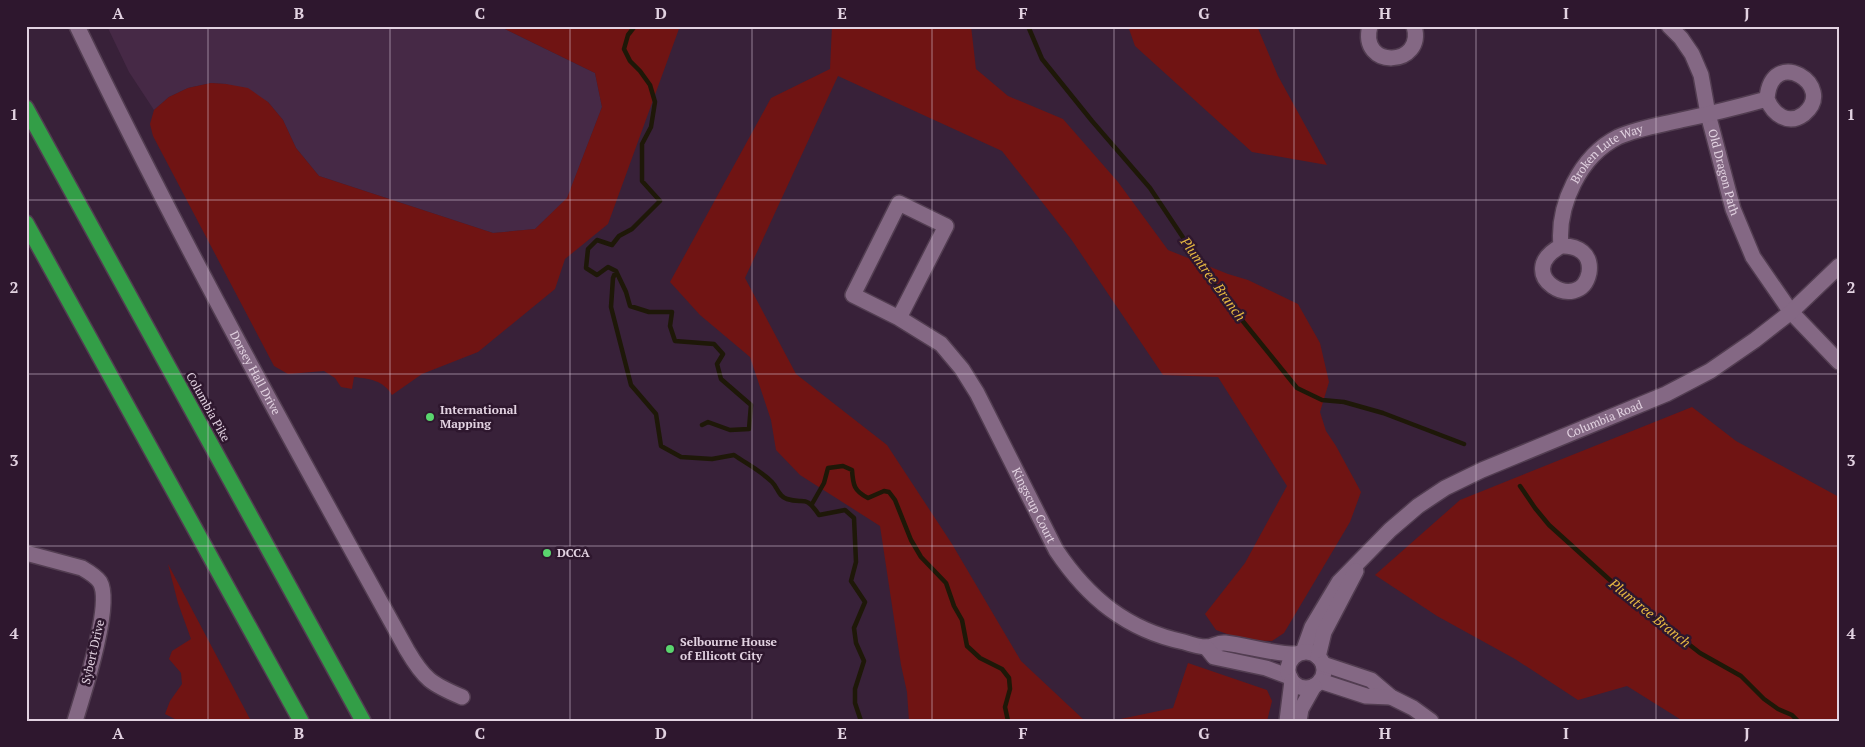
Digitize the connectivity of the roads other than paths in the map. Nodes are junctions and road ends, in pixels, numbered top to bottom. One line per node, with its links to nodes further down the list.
1 (78, 26): 21 (street, Dorsey Hall Drive)
2 (1370, 26): 3 (street)
3 (1414, 26)
4 (1669, 26): 7 (street, Old Dragon Path)
5 (1767, 100): 7 (street, Broken Lute Way)
6 (26, 108): 25 (highway, Columbia Pike)
7 (1708, 114): 9 (street, Broken Lute Way); 11 (street, Old Dragon Path)
8 (26, 223): 24 (highway)
9 (1560, 246)
10 (1839, 266): 11 (street, Columbia Road)
11 (1791, 312): 13 (street, Old Dragon Path); 15 (street, Columbia Road)
12 (900, 318): 12 (street, Kingscup Court); 16 (street, Kingscup Court)
13 (1839, 362)
14 (26, 553): 23 (street, Sybert Drive)
15 (1363, 559): 17 (street, Columbia Road); 18 (street, Columbia Road)
16 (1206, 647): 17 (street, Kingscup Court); 19 (street, Kingscup Court)
17 (1300, 653): 18 (street); 19 (street)
18 (1321, 661): 20 (street); 22 (street)
19 (1291, 679): 20 (street); 26 (street)
20 (1317, 683): 22 (street); 27 (street)
21 (462, 697)
22 (1391, 698): 28 (street)
23 (75, 721)
24 (301, 721)
25 (363, 721)
26 (1288, 721)
27 (1299, 721)
28 (1431, 721)

